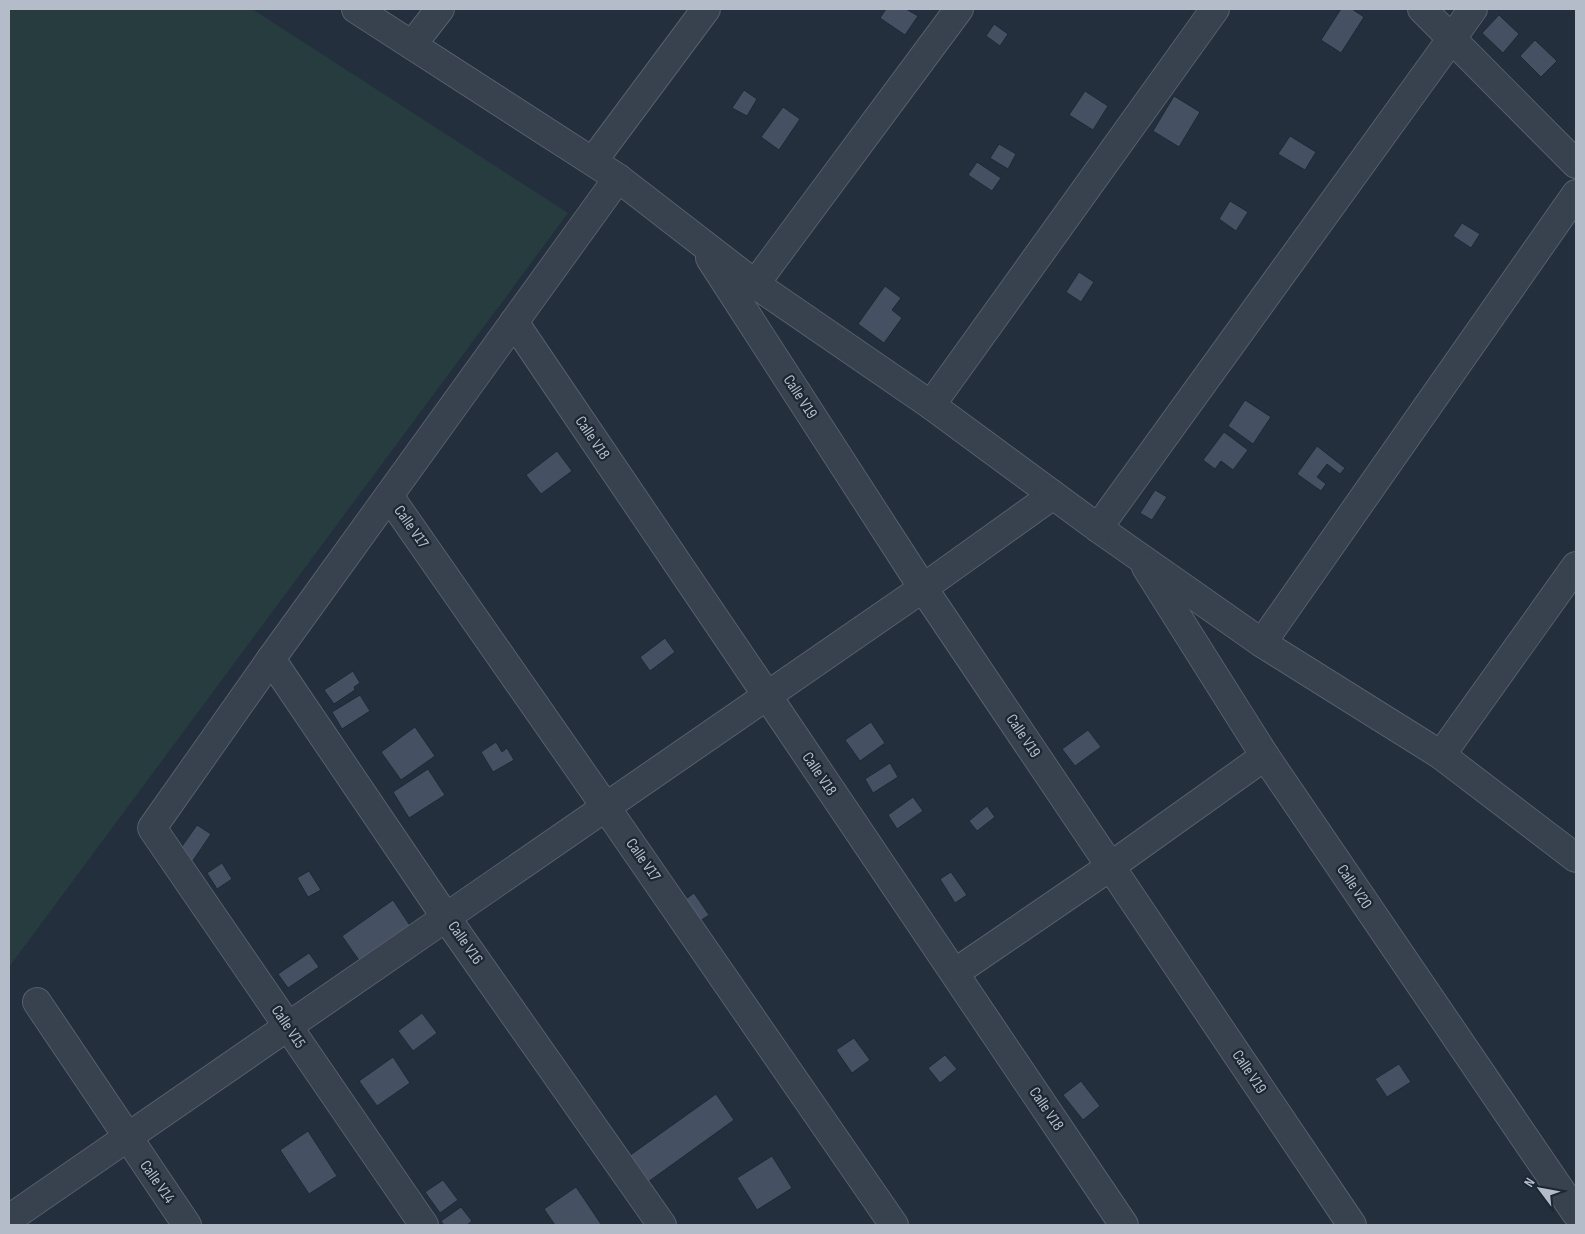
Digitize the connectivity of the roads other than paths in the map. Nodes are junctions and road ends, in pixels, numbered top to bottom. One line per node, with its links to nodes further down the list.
1 (356, 9): 9 (street)
2 (440, 9): 9 (street)
3 (706, 9): 10 (street)
4 (959, 9): 15 (street)
5 (1215, 9): 17 (street)
6 (1422, 9): 8 (street)
7 (1473, 9): 8 (street)
8 (1452, 38): 11 (street); 20 (street)
9 (412, 45): 10 (street)
10 (593, 161): 12 (street)
11 (1576, 164)
12 (618, 178): 14 (street); 16 (street)
13 (1576, 194): 24 (street)
14 (700, 242): 15 (street); 23 (street, Calle V19)
15 (755, 284): 17 (street)
16 (514, 322): 19 (street); 26 (street, Calle V18)
17 (931, 405): 18 (street)
18 (1053, 495): 20 (street); 23 (street)
19 (389, 496): 25 (street); 29 (street, Calle V17)
20 (1098, 528): 21 (street)
21 (1140, 556): 24 (street); 28 (street, Calle V20)
22 (1576, 566): 27 (street)
23 (923, 588): 26 (street); 31 (street, Calle V19)
24 (1262, 643): 27 (street)
25 (271, 659): 32 (street, Calle V16); 35 (street, Calle V15)
26 (766, 696): 29 (street); 33 (street, Calle V18)
27 (1441, 755): 30 (street)
28 (1265, 756): 31 (street); 37 (street, Calle V20)
29 (606, 806): 32 (street); 42 (street, Calle V17)
30 (1576, 858)
31 (1111, 866): 33 (street); 44 (street, Calle V19)
32 (445, 916): 35 (street); 41 (street, Calle V16)
33 (956, 972): 43 (street, Calle V18)
34 (37, 1002): 36 (street, Calle V14)
35 (288, 1027): 36 (street); 40 (street, Calle V15)
36 (127, 1138): 38 (street); 39 (street, Calle V14)
37 (1576, 1213)
38 (9, 1219)
39 (187, 1225)
40 (424, 1225)
41 (662, 1225)
42 (894, 1225)
43 (1124, 1225)
44 (1352, 1225)

